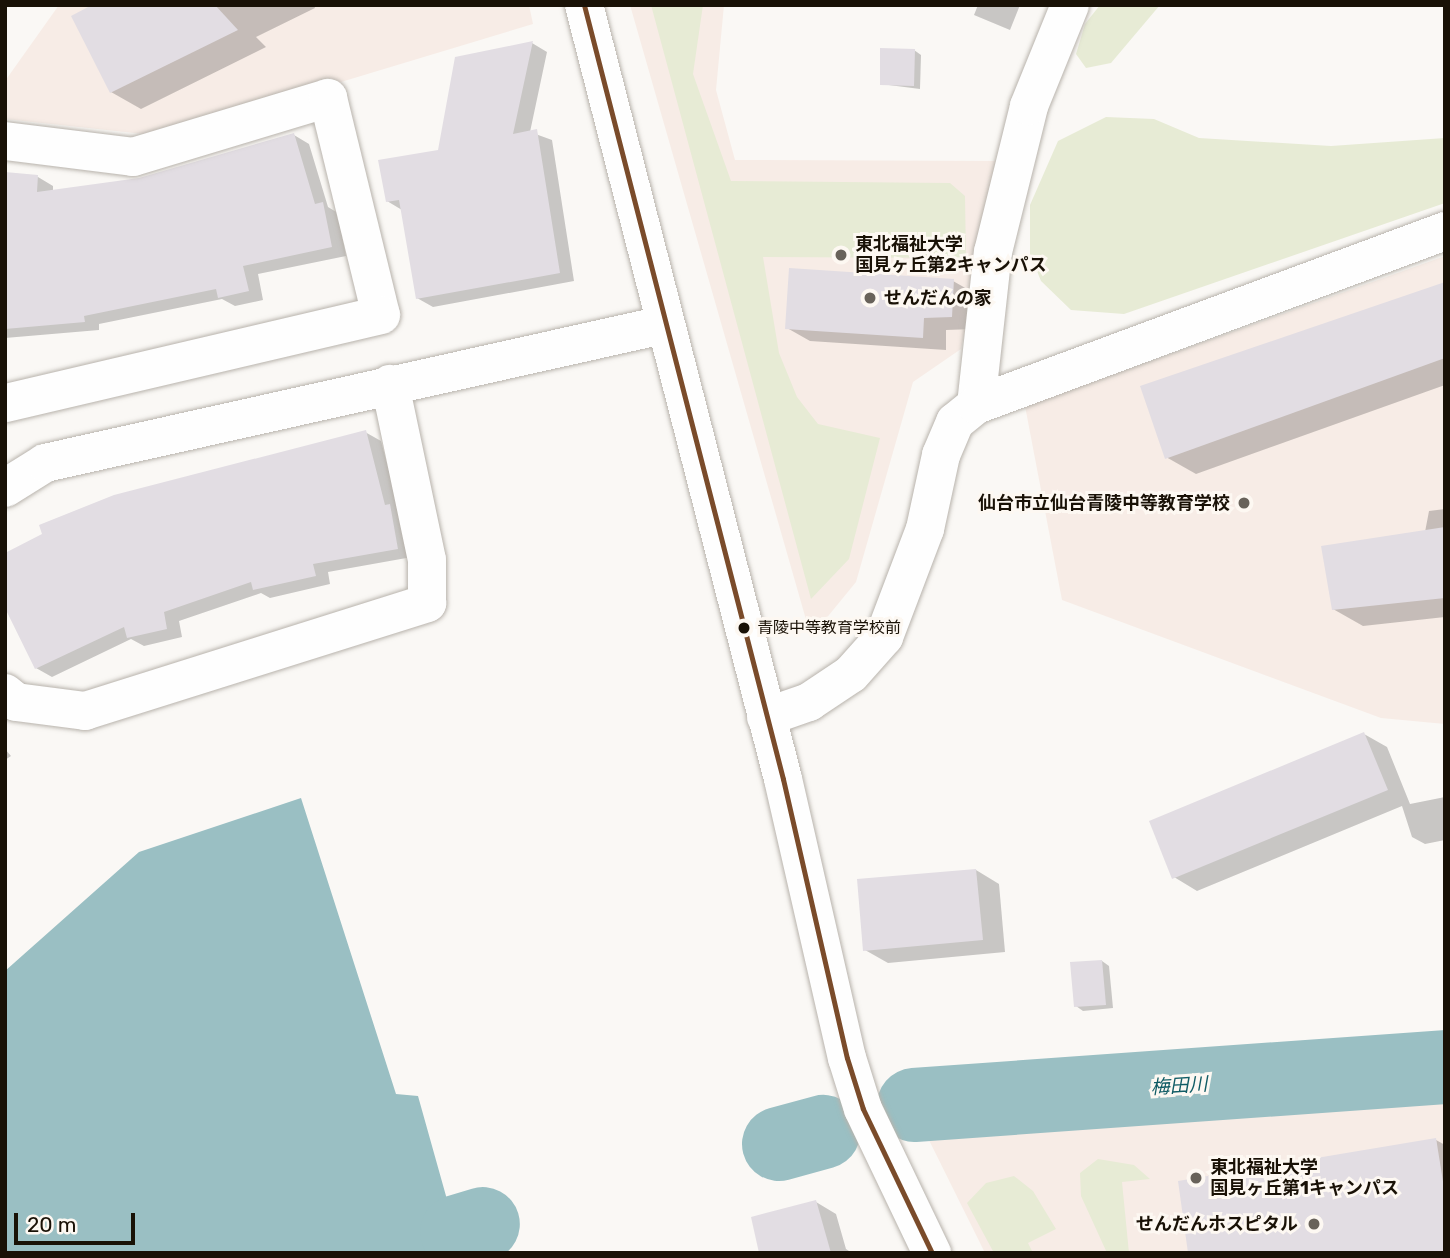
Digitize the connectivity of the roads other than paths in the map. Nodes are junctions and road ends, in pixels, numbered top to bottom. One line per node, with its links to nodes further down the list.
1 (584, 5): 5 (street)
2 (1070, 5): 8 (street)
3 (5, 141): 7 (street)
4 (1445, 231): 8 (street)
5 (663, 325): 6 (street); 11 (street)
6 (390, 384): 9 (street); 10 (street)
7 (5, 403)
8 (976, 405): 11 (street)
9 (5, 488)
10 (5, 693)
11 (766, 717): 12 (street)
12 (932, 1253)

